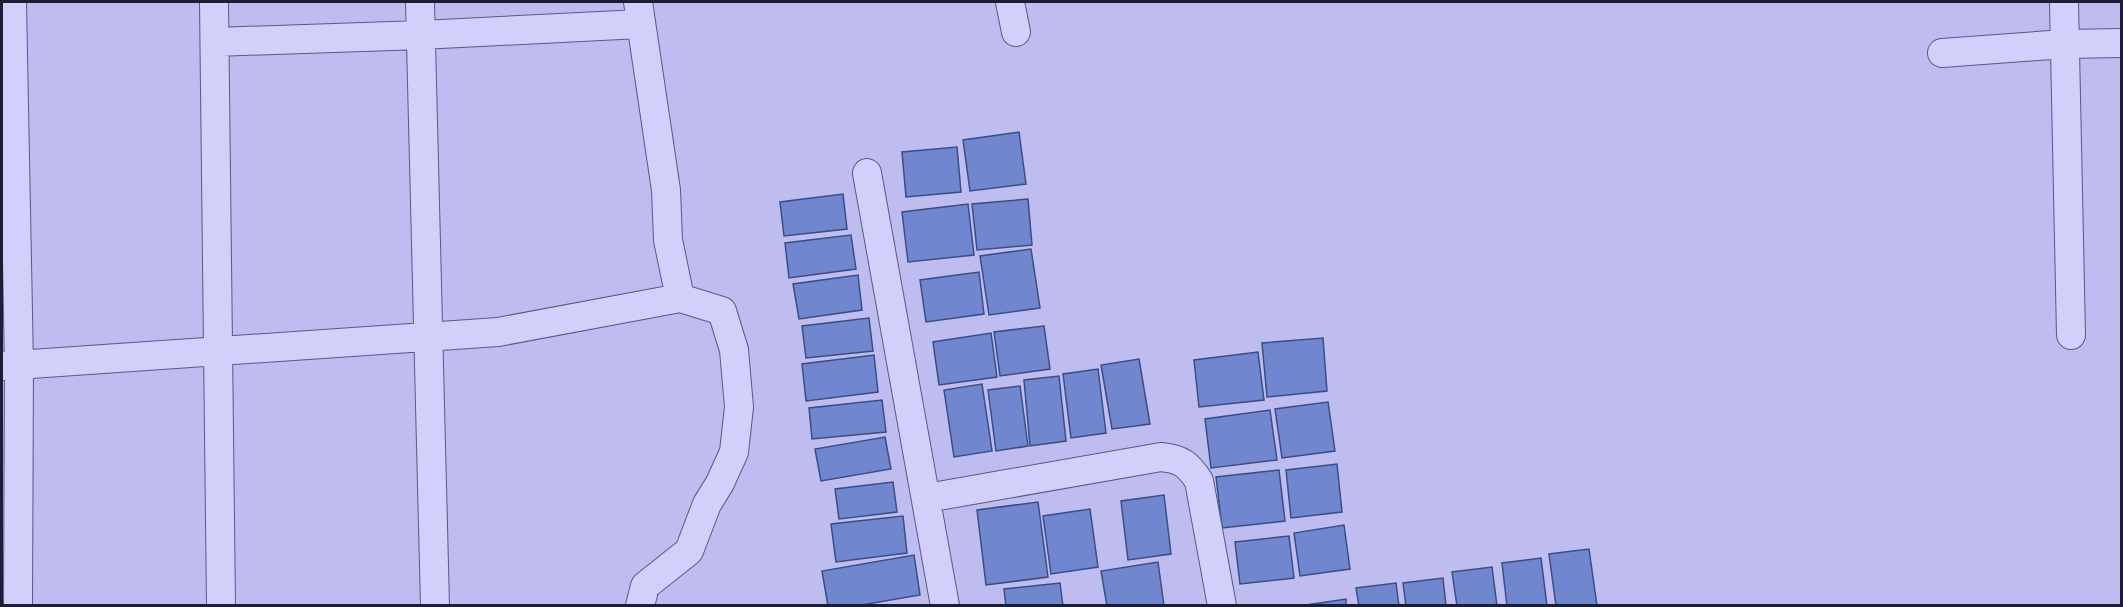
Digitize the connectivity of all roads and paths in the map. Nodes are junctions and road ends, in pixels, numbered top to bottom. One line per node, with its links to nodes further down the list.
1 (12, 2): 18 (street)
2 (214, 2): 9 (street)
3 (420, 2): 8 (street)
4 (1010, 2): 7 (street)
5 (2064, 2): 11 (street)
6 (639, 13): 8 (street); 14 (street)
7 (1016, 32)
8 (421, 35): 9 (street); 16 (street)
9 (215, 42): 17 (street)
10 (2121, 43): 11 (street)
11 (2064, 44): 12 (street); 15 (street)
12 (1942, 53)
13 (867, 173): 19 (street)
14 (680, 297): 16 (street); 23 (street)
15 (2071, 335)
16 (426, 337): 17 (street); 22 (street)
17 (219, 352): 18 (street); 21 (street)
18 (10, 366): 20 (street)
19 (927, 498): 24 (street); 25 (street)
20 (18, 606)
21 (221, 606)
22 (435, 606)
23 (640, 606)
24 (945, 606)
25 (1222, 606)

